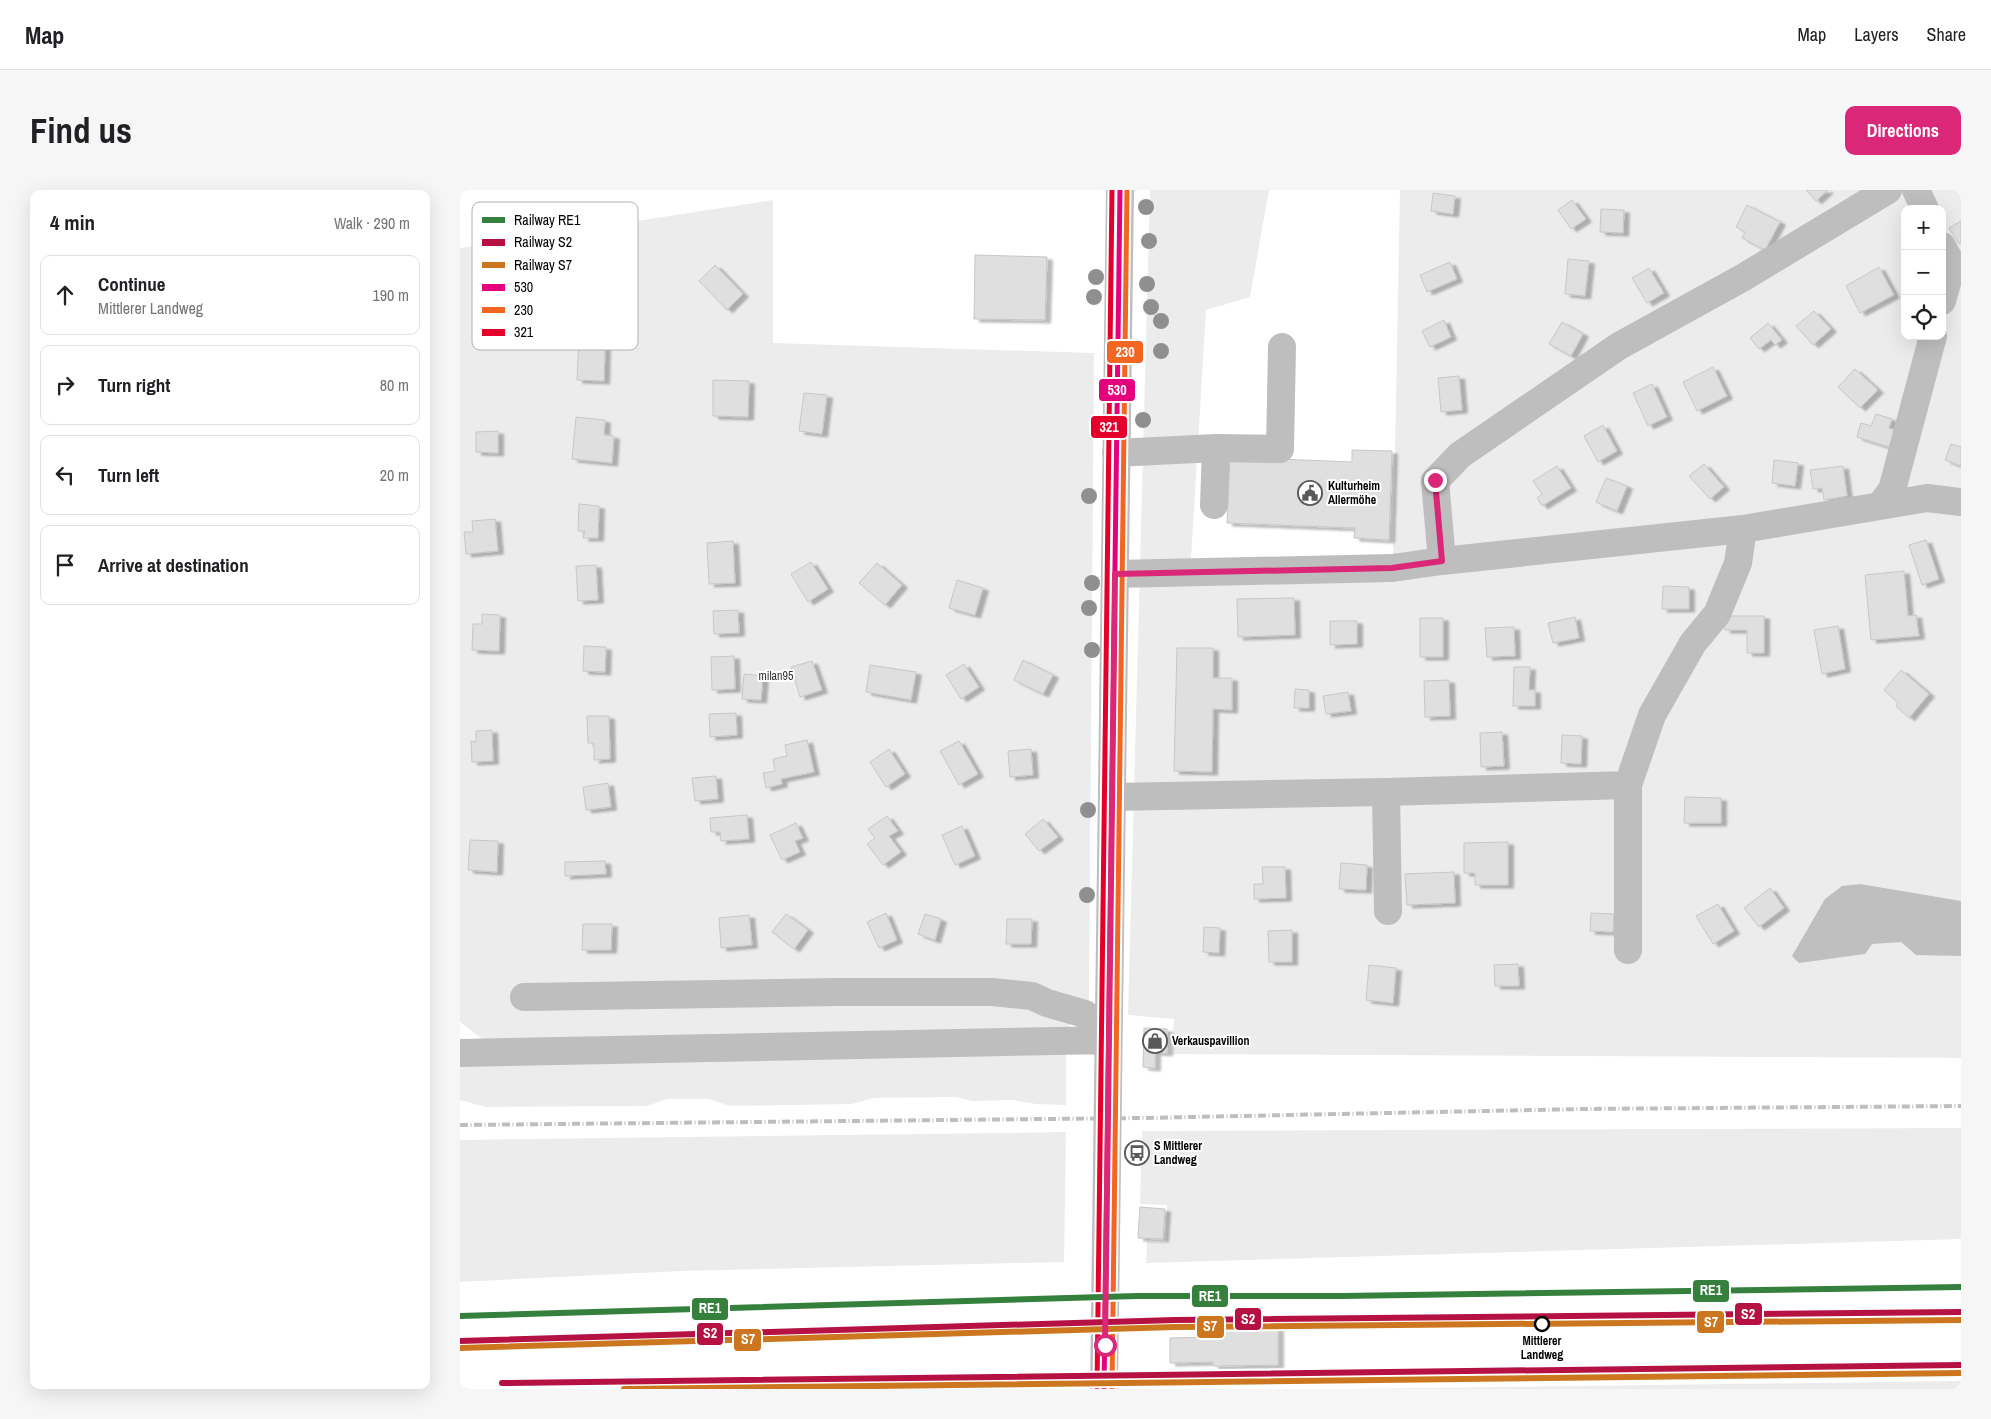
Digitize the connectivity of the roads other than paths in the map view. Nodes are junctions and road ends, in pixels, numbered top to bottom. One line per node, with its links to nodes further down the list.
1 (1120, 190): 10 (street)
2 (1888, 190): 15 (street)
3 (1916, 190): 4 (street)
4 (1923, 205)
5 (1944, 250): 6 (street)
6 (1944, 295)
7 (1932, 340): 13 (street)
8 (1282, 347): 9 (street)
9 (1216, 448): 10 (street); 12 (street)
10 (1116, 453): 16 (street)
11 (1961, 502): 13 (street)
12 (1214, 505)
13 (1880, 506): 14 (street)
14 (1743, 528): 15 (street); 17 (street)
15 (1442, 561): 16 (street)
16 (1115, 574): 19 (street)
17 (1628, 785): 18 (street); 21 (street)
18 (1386, 792): 19 (street); 20 (street)
19 (1112, 797): 23 (street)
20 (1388, 911)
21 (1628, 950)
22 (524, 997): 23 (street)
23 (1108, 1040): 24 (street); 25 (street)
24 (460, 1053)
25 (1104, 1389)

